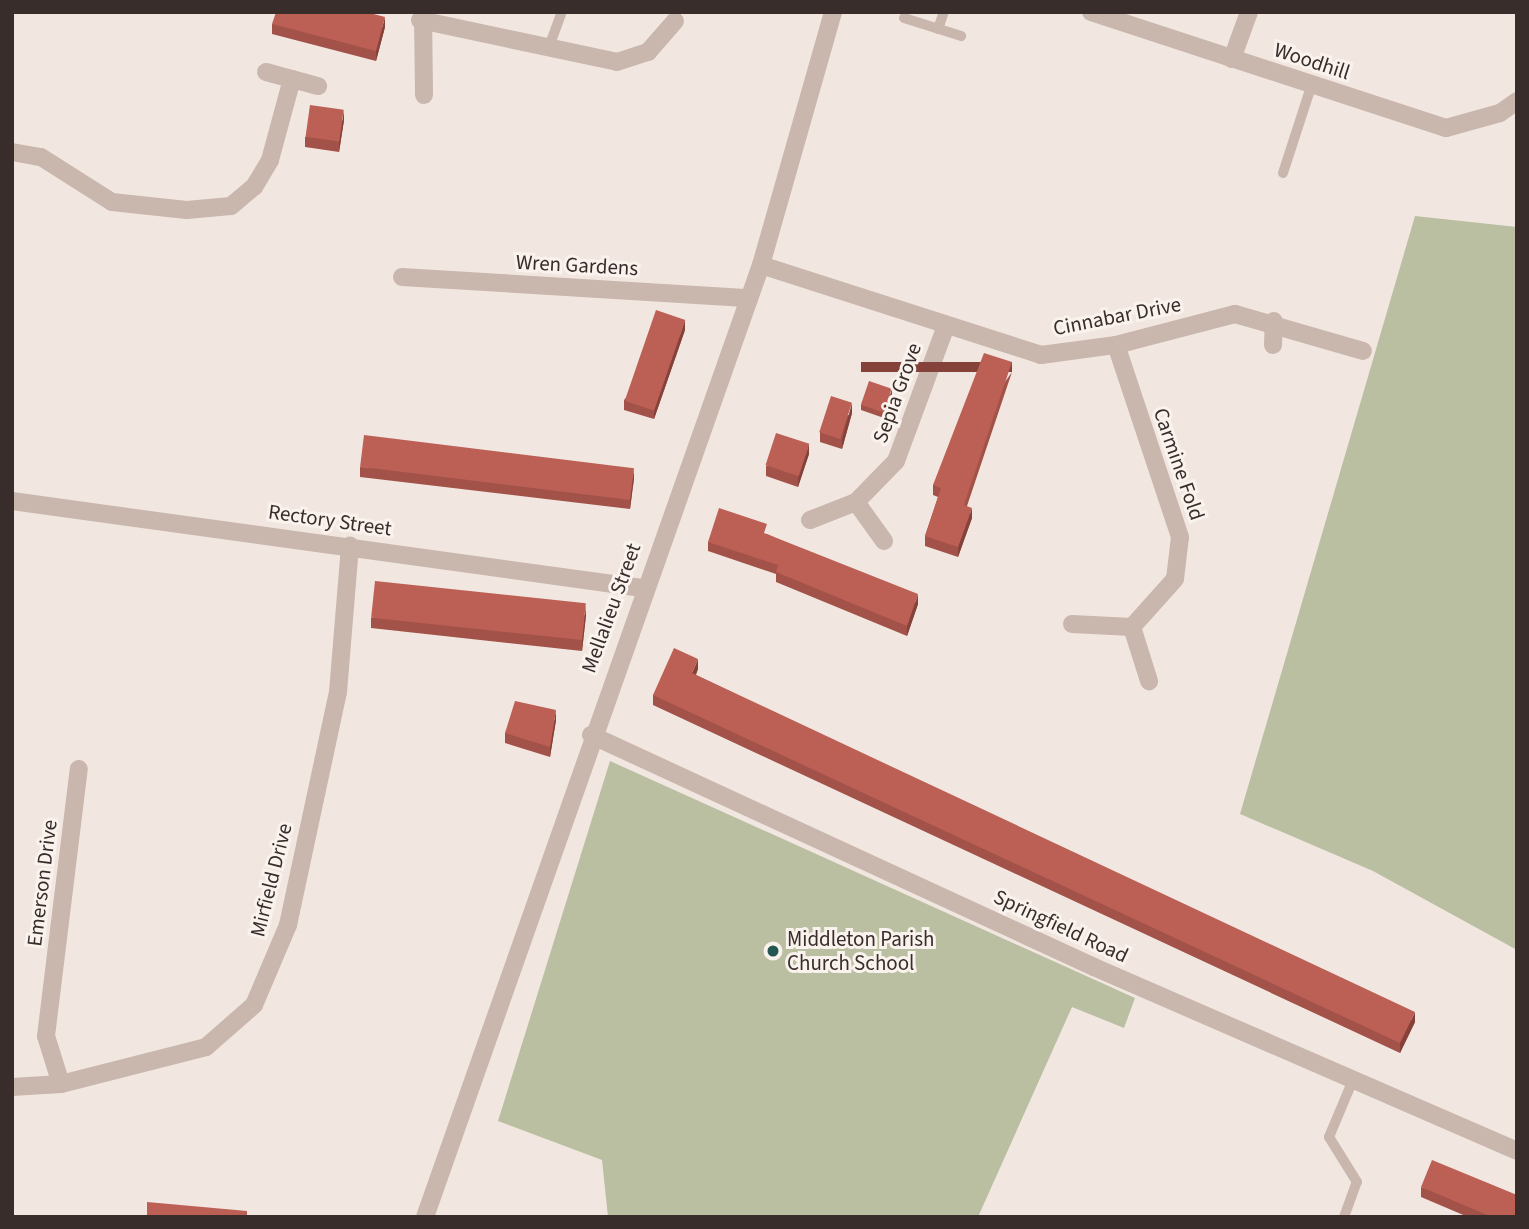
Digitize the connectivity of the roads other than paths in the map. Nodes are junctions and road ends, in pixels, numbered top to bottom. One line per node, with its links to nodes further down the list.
1 (562, 12): 11 (lane)
2 (833, 12): 21 (street, Mellalieu Street)
3 (944, 12): 9 (lane)
4 (1091, 12): 12 (street, Woodhill)
5 (1249, 12): 12 (street)
6 (421, 16): 11 (street); 17 (street)
7 (904, 18): 9 (lane)
8 (675, 21): 11 (street)
9 (938, 29): 10 (lane)
10 (961, 36)
11 (550, 47)
12 (1232, 59): 15 (street, Woodhill)
13 (266, 72): 14 (street)
14 (292, 79): 16 (street); 19 (street)
15 (1312, 85): 18 (street, Woodhill); 20 (lane)
16 (318, 86)
17 (424, 95)
18 (1517, 101)
19 (12, 152)
20 (1283, 173)
21 (761, 265): 23 (street, Mellalieu Street); 25 (street, Cinnabar Drive)
22 (402, 277): 23 (street, Wren Gardens)
23 (749, 298): 34 (street, Mellalieu Street)
24 (1274, 321): 26 (street, Cinnabar Drive); 27 (street); 28 (street, Cinnabar Drive)
25 (946, 326): 26 (street, Cinnabar Drive); 30 (street, Sepia Grove)
26 (1116, 345): 36 (street, Carmine Fold)
27 (1273, 345)
28 (1363, 351)
29 (12, 501): 33 (street, Rectory Street)
30 (856, 502): 31 (street, Sepia Grove); 32 (street)
31 (810, 520)
32 (884, 541)
33 (350, 545): 34 (street, Rectory Street); 41 (street, Mirfield Drive)
34 (642, 588): 38 (street, Mellalieu Street)
35 (1072, 624): 36 (street)
36 (1132, 627): 37 (street)
37 (1149, 681)
38 (591, 735): 40 (street, Springfield Road); 44 (street, Mellalieu Street)
39 (79, 769): 41 (street, Emerson Drive)
40 (1353, 1080): 43 (street, Springfield Road); 45 (lane)
41 (61, 1084): 42 (street, Mirfield Drive)
42 (12, 1087)
43 (1517, 1151)
44 (425, 1217)
45 (1344, 1217)

